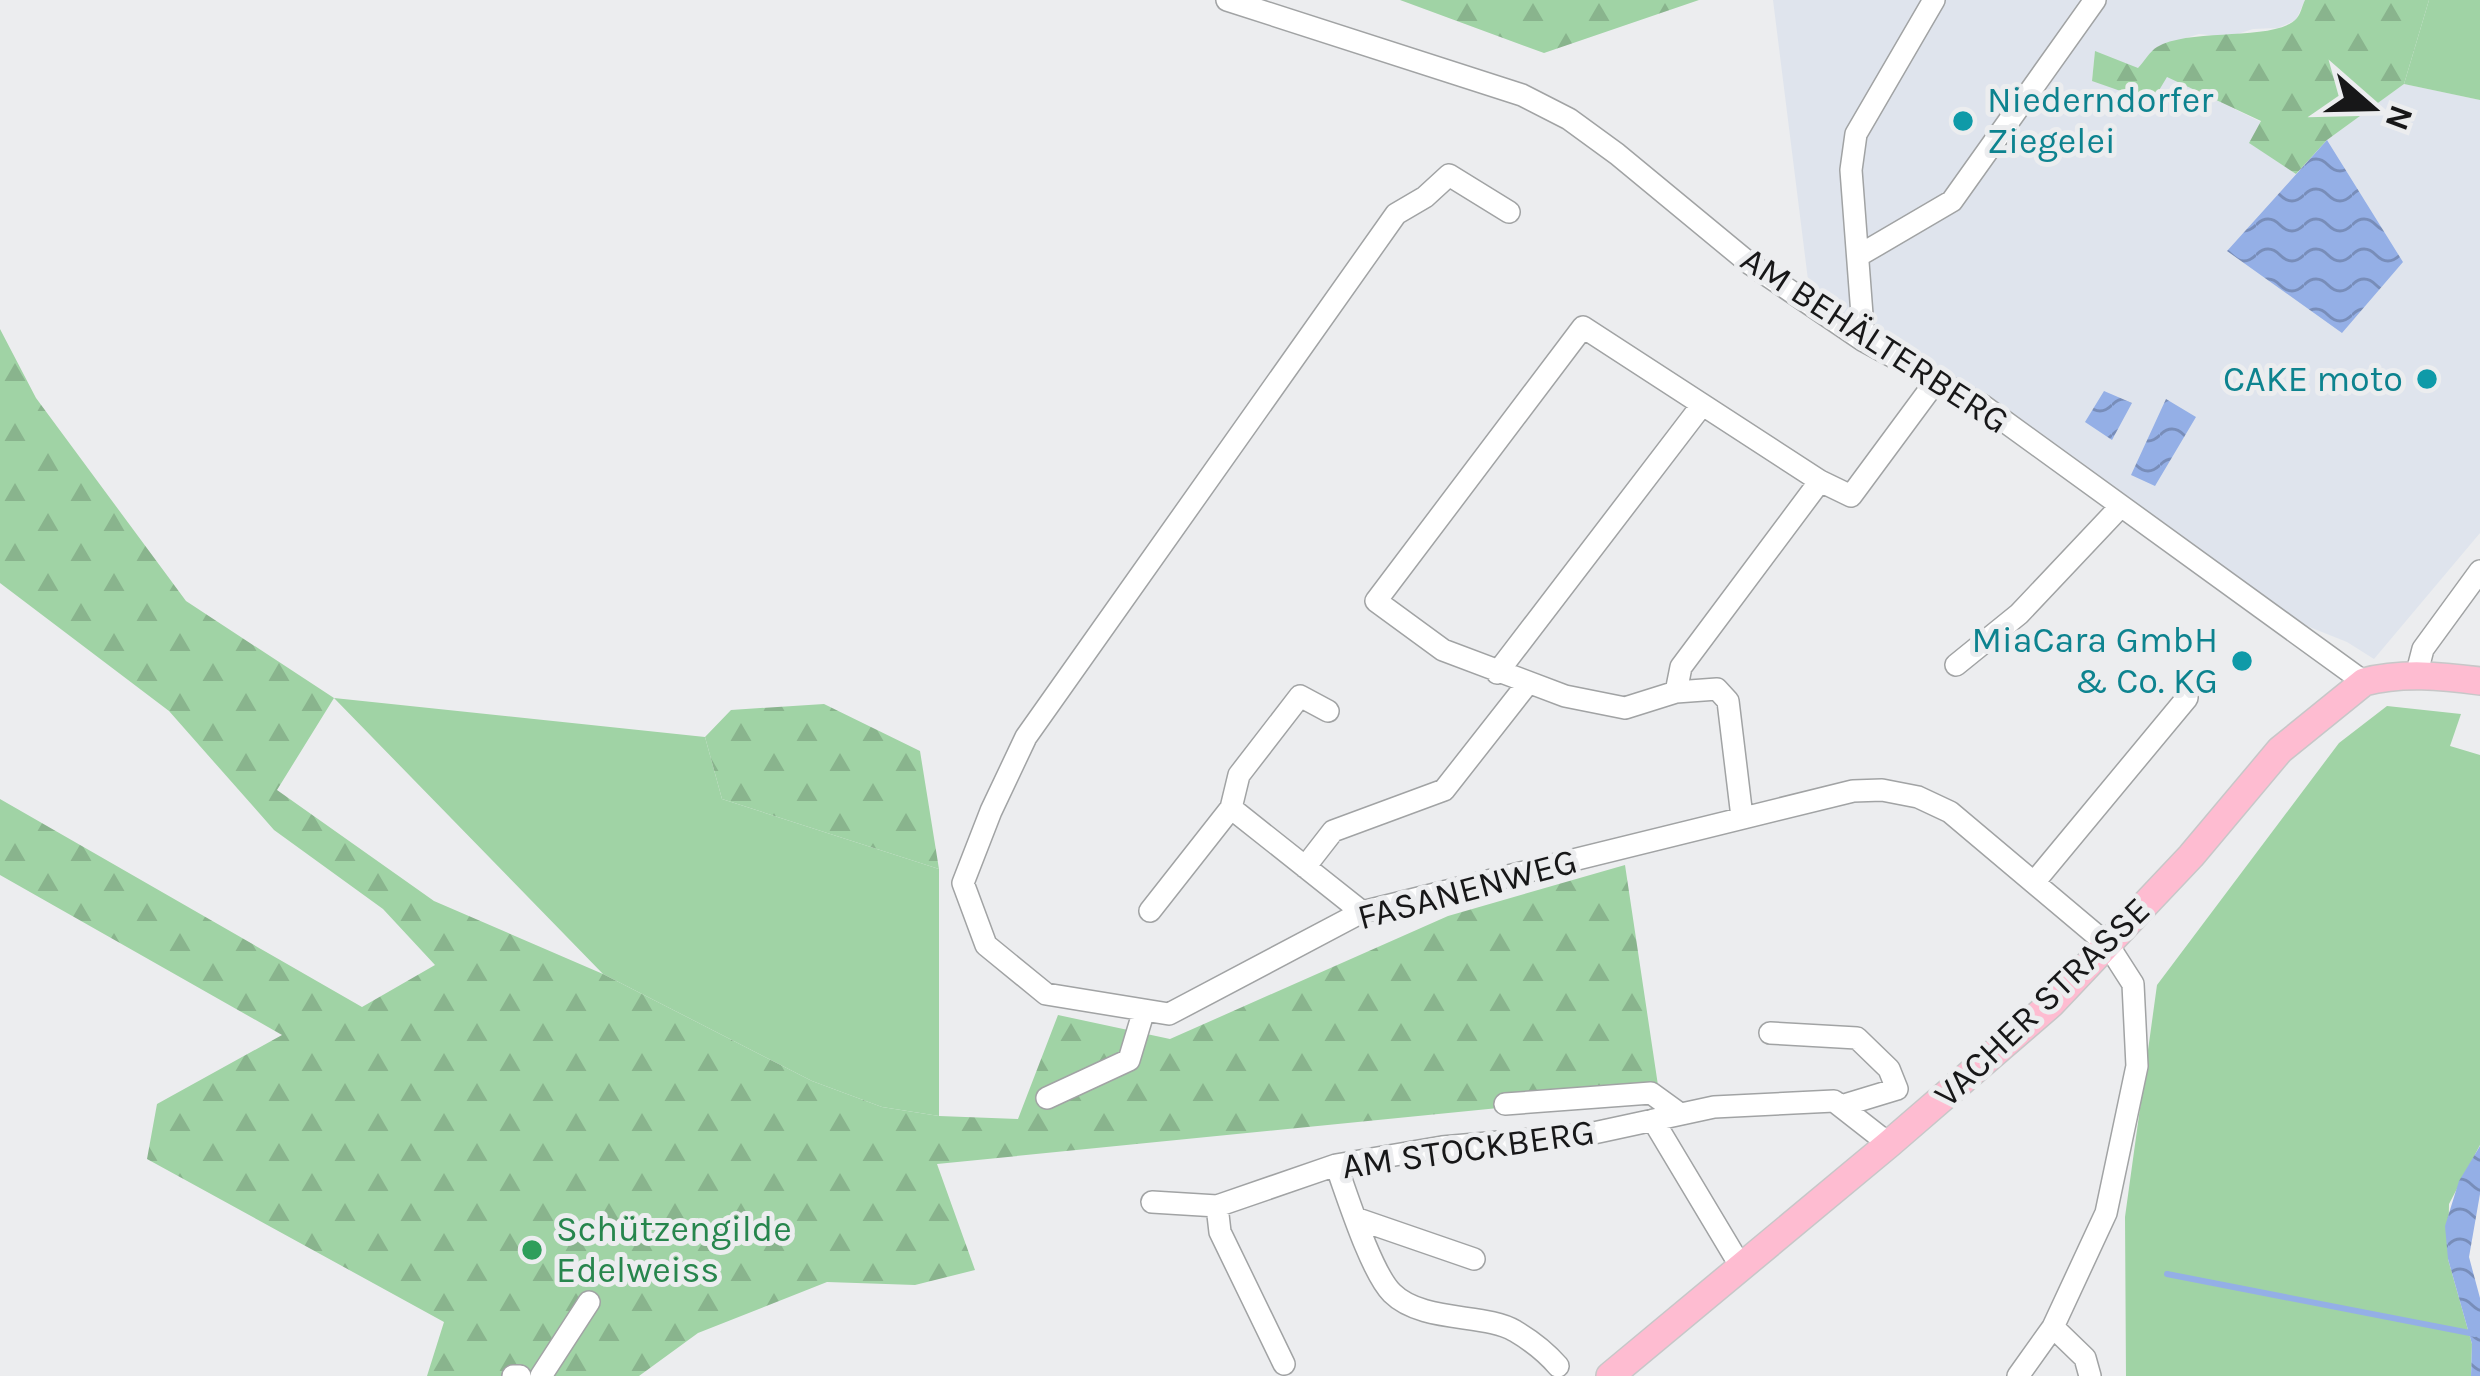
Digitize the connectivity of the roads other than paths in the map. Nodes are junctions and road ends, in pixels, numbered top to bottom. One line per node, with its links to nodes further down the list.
1 (1227, 0): 6 (street, AM BEHÄLTERBERG)
2 (1934, 0): 5 (street)
3 (2095, 0): 5 (street)
4 (1509, 212): 28 (street, FASANENWEG)
5 (1858, 256): 6 (street)
6 (1864, 341): 7 (street, AM BEHÄLTERBERG)
7 (1936, 381): 9 (street); 10 (street, AM BEHÄLTERBERG)
8 (1702, 405): 9 (street); 13 (street); 13 (street)
9 (1820, 481): 18 (street)
10 (2121, 506): 12 (street); 16 (street, AM BEHÄLTERBERG)
11 (2480, 571): 14 (street)
12 (1956, 665)
13 (1497, 673): 17 (street)
14 (2416, 676): 15 (main road); 16 (main road)
15 (2480, 681)
16 (2364, 682): 27 (main road, VACHER STRASSE)
17 (1528, 683): 18 (street); 23 (street)
18 (1676, 692): 22 (street)
19 (2187, 698): 24 (street)
20 (1328, 711): 21 (street)
21 (1231, 808): 23 (street); 25 (street)
22 (1742, 817): 24 (street, FASANENWEG); 26 (street, FASANENWEG)
23 (1306, 867): 26 (street)
24 (2036, 880): 27 (street, FASANENWEG)
25 (1150, 910)
26 (1362, 911): 28 (street, FASANENWEG)
27 (2108, 945): 35 (main road, VACHER STRASSE); 43 (street)
28 (1144, 1010): 30 (street)
29 (1770, 1034): 32 (street, AM STOCKBERG)
30 (1047, 1098)
31 (1505, 1104): 33 (street)
32 (1841, 1106): 33 (street, AM STOCKBERG); 35 (street)
33 (1680, 1114): 34 (street, AM STOCKBERG)
34 (1653, 1120): 36 (street, AM STOCKBERG); 41 (street)
35 (1889, 1144): 41 (main road, VACHER STRASSE)
36 (1336, 1165): 38 (street, AM STOCKBERG); 39 (street)
37 (1152, 1202): 38 (street, AM STOCKBERG)
38 (1217, 1206): 44 (street)
39 (1355, 1218): 40 (street, AM STOCKBERG); 45 (street)
40 (1474, 1259)
41 (1741, 1267): 47 (main road, VACHER STRASSE)
42 (589, 1302): 46 (street)
43 (2053, 1327): 48 (street); 49 (street)
44 (1284, 1364)
45 (1558, 1366)
46 (541, 1376)
47 (1610, 1376)
48 (2018, 1376)
49 (2090, 1376)

